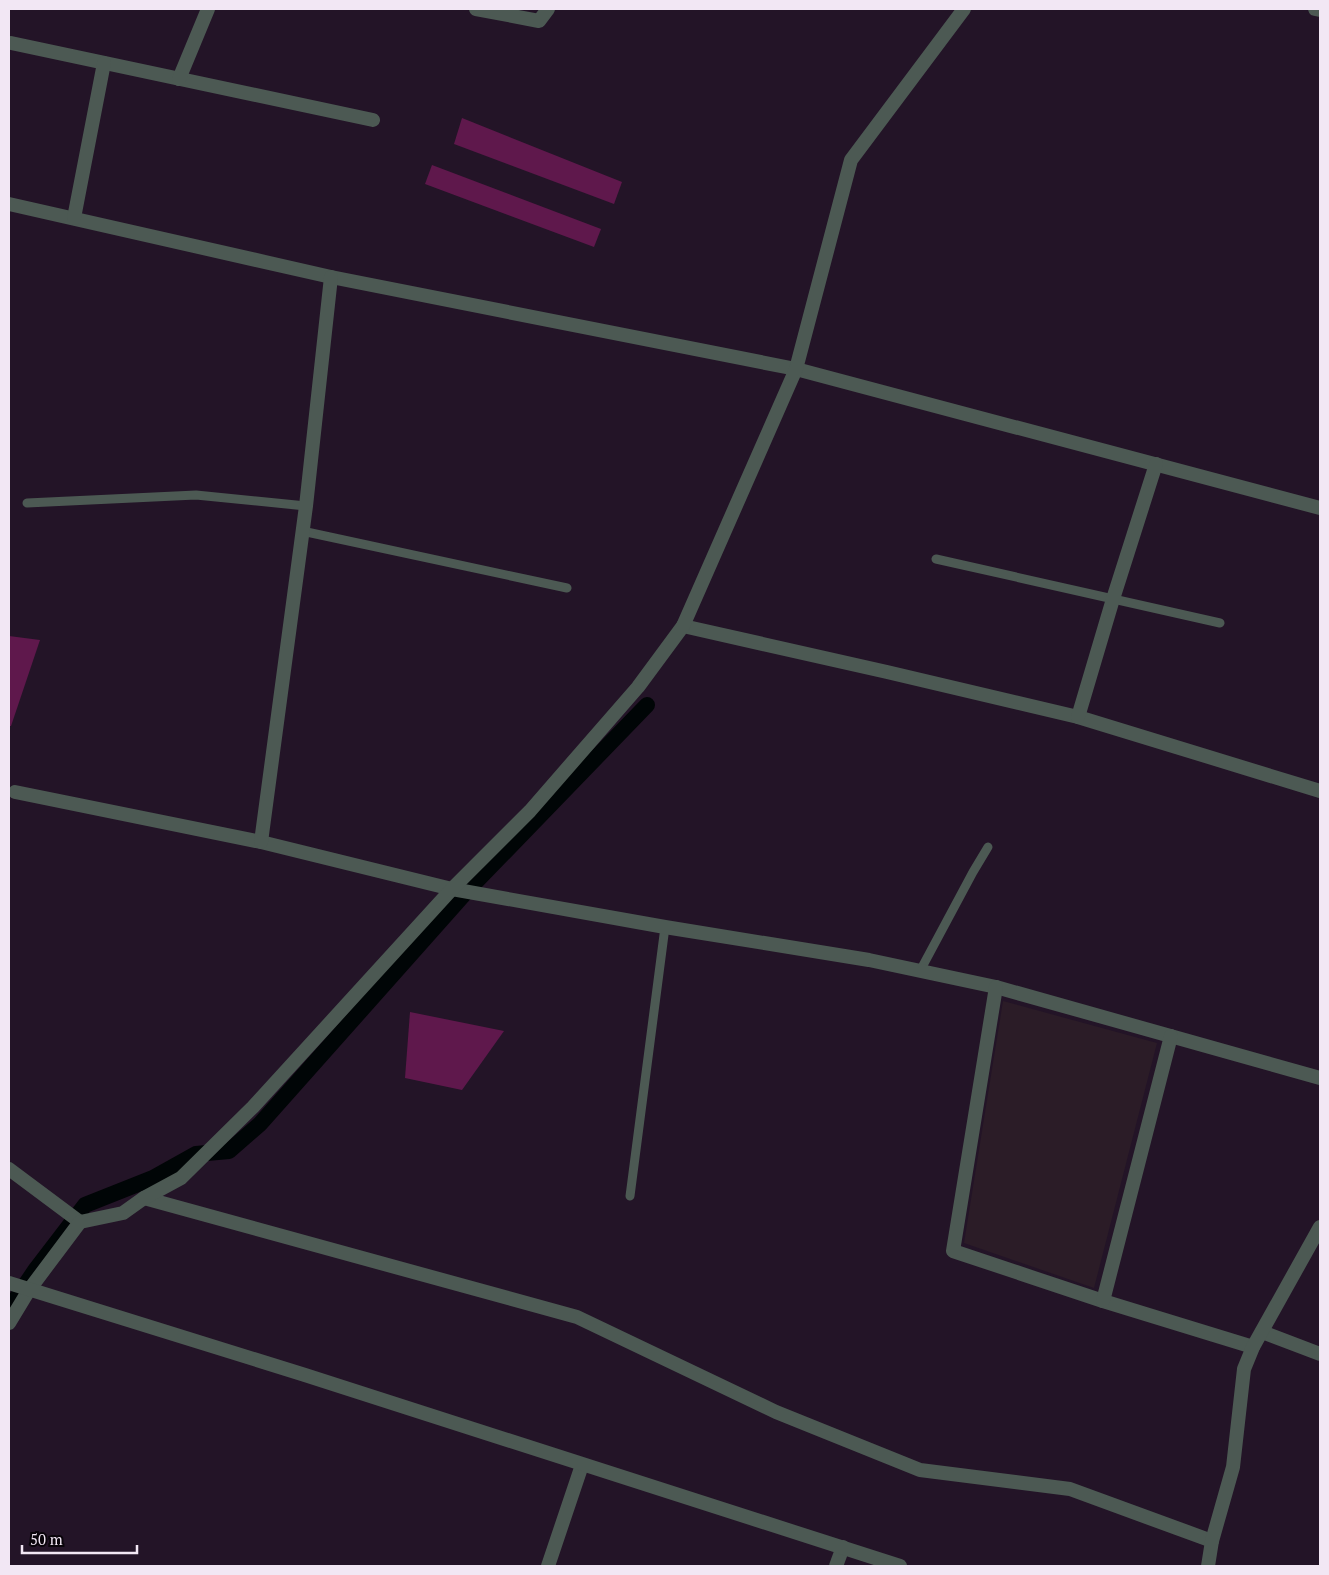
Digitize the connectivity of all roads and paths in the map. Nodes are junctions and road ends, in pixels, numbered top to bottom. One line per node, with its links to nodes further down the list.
1 (208, 9): 9 (street)
2 (476, 9): 3 (street)
3 (548, 9)
4 (964, 9): 14 (street)
5 (1315, 9): 6 (street)
6 (1320, 10)
7 (11, 43): 8 (street)
8 (104, 63): 9 (street); 12 (street)
9 (179, 79): 10 (street)
10 (373, 120)
11 (9, 204): 12 (street)
12 (74, 218): 13 (street)
13 (331, 276): 14 (street); 17 (street)
14 (796, 369): 15 (street); 24 (street)
15 (1156, 464): 18 (street); 22 (street)
16 (28, 503): 17 (lane)
17 (306, 506): 19 (street)
18 (1320, 508)
19 (302, 532): 21 (lane); 28 (street)
20 (936, 559): 22 (lane)
21 (567, 588)
22 (1113, 599): 23 (lane); 25 (street)
23 (1220, 623)
24 (683, 626): 25 (street); 30 (street)
25 (1078, 717): 26 (street)
26 (1320, 791)
27 (15, 792): 28 (street)
28 (261, 842): 30 (street)
29 (988, 847): 32 (lane)
30 (452, 889): 31 (street); 38 (street)
31 (665, 928): 32 (street); 37 (lane)
32 (920, 971): 33 (street)
33 (996, 987): 34 (street); 43 (street)
34 (1171, 1036): 35 (street); 43 (street)
35 (1320, 1078)
36 (9, 1169): 39 (street)
37 (630, 1196)
38 (144, 1198): 39 (street); 49 (street)
39 (80, 1222): 42 (street)
40 (1320, 1226): 45 (street)
41 (9, 1283): 42 (street)
42 (29, 1290): 44 (street); 48 (street)
43 (1103, 1300): 46 (street)
44 (9, 1323)
45 (1262, 1332): 46 (street); 47 (street)
46 (1254, 1347): 49 (street)
47 (1320, 1354)
48 (582, 1465): 50 (street); 51 (street)
49 (1212, 1541): 54 (street)
50 (843, 1548): 52 (street); 53 (street)
51 (548, 1566)
52 (836, 1566)
53 (900, 1566)
54 (1208, 1566)

